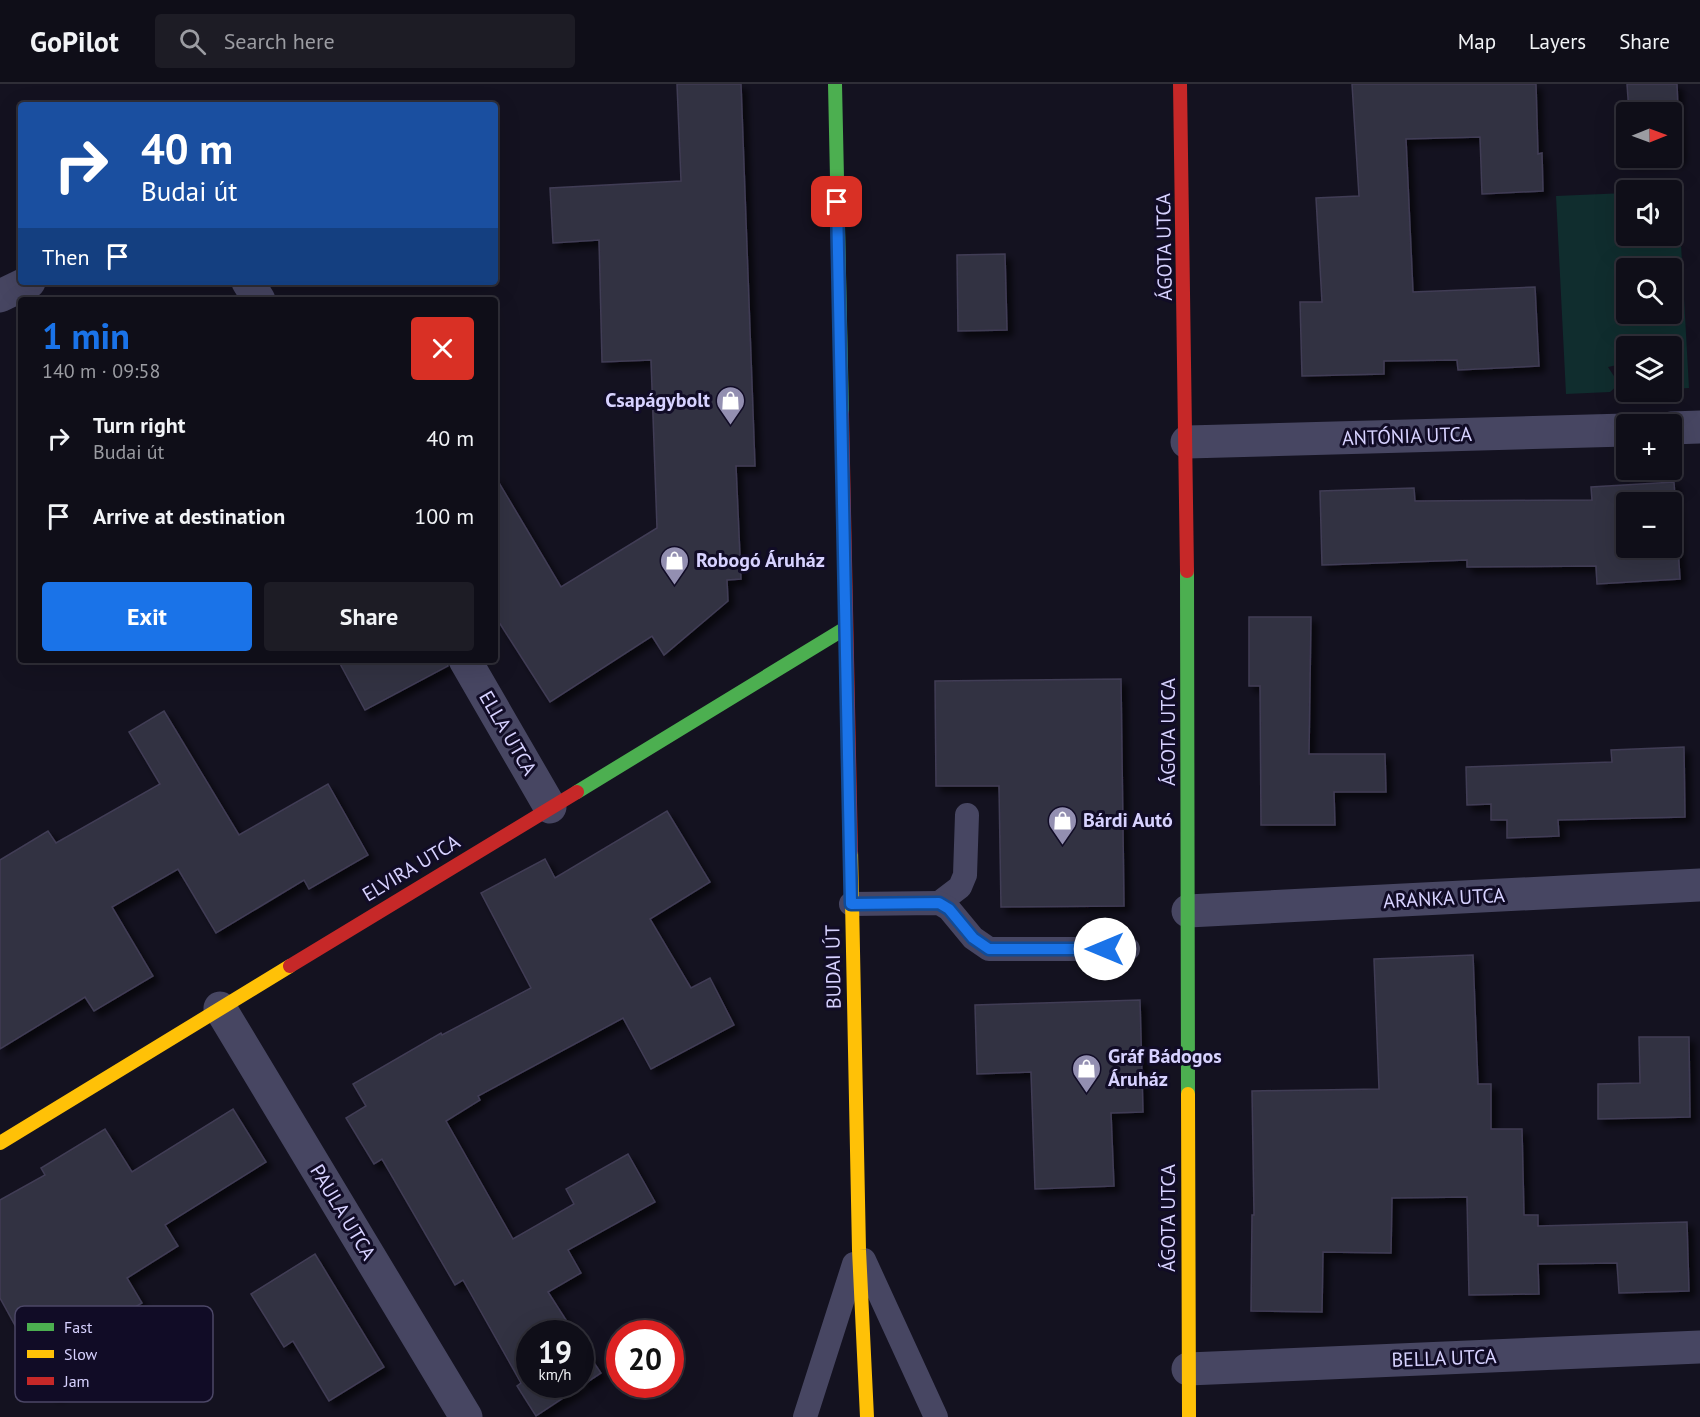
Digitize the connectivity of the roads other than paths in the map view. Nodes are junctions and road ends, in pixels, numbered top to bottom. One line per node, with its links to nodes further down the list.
1 (835, 84): 9 (street, BUDAI ÚT)
2 (1180, 84): 8 (street, ÁGOTA UTCA)
3 (23, 285): 4 (street)
4 (0, 297)
5 (1682, 428): 6 (street)
6 (1700, 428)
7 (1616, 430): 8 (street, ANTÓNIA UTCA)
8 (1187, 442): 16 (street, ÁGOTA UTCA)
9 (844, 629): 11 (street, ELVIRA UTCA); 15 (street, BUDAI ÚT)
10 (467, 663): 11 (street, ELLA UTCA)
11 (550, 807): 18 (street, ELVIRA UTCA)
12 (967, 815): 14 (lane)
13 (1700, 885): 16 (street, ARANKA UTCA)
14 (939, 903): 15 (lane); 17 (lane)
15 (851, 904): 20 (street, BUDAI ÚT)
16 (1188, 911): 22 (street, ÁGOTA UTCA)
17 (1128, 949)
18 (220, 1008): 19 (street, ELVIRA UTCA); 23 (street, PAULA UTCA)
19 (0, 1143)
20 (859, 1250): 24 (lane); 25 (street, BUDAI ÚT); 26 (lane)
21 (1700, 1347): 22 (street, BELLA UTCA)
22 (1188, 1369): 27 (street, ÁGOTA UTCA)
23 (466, 1417)
24 (805, 1417)
25 (867, 1417)
26 (936, 1417)
27 (1189, 1417)

